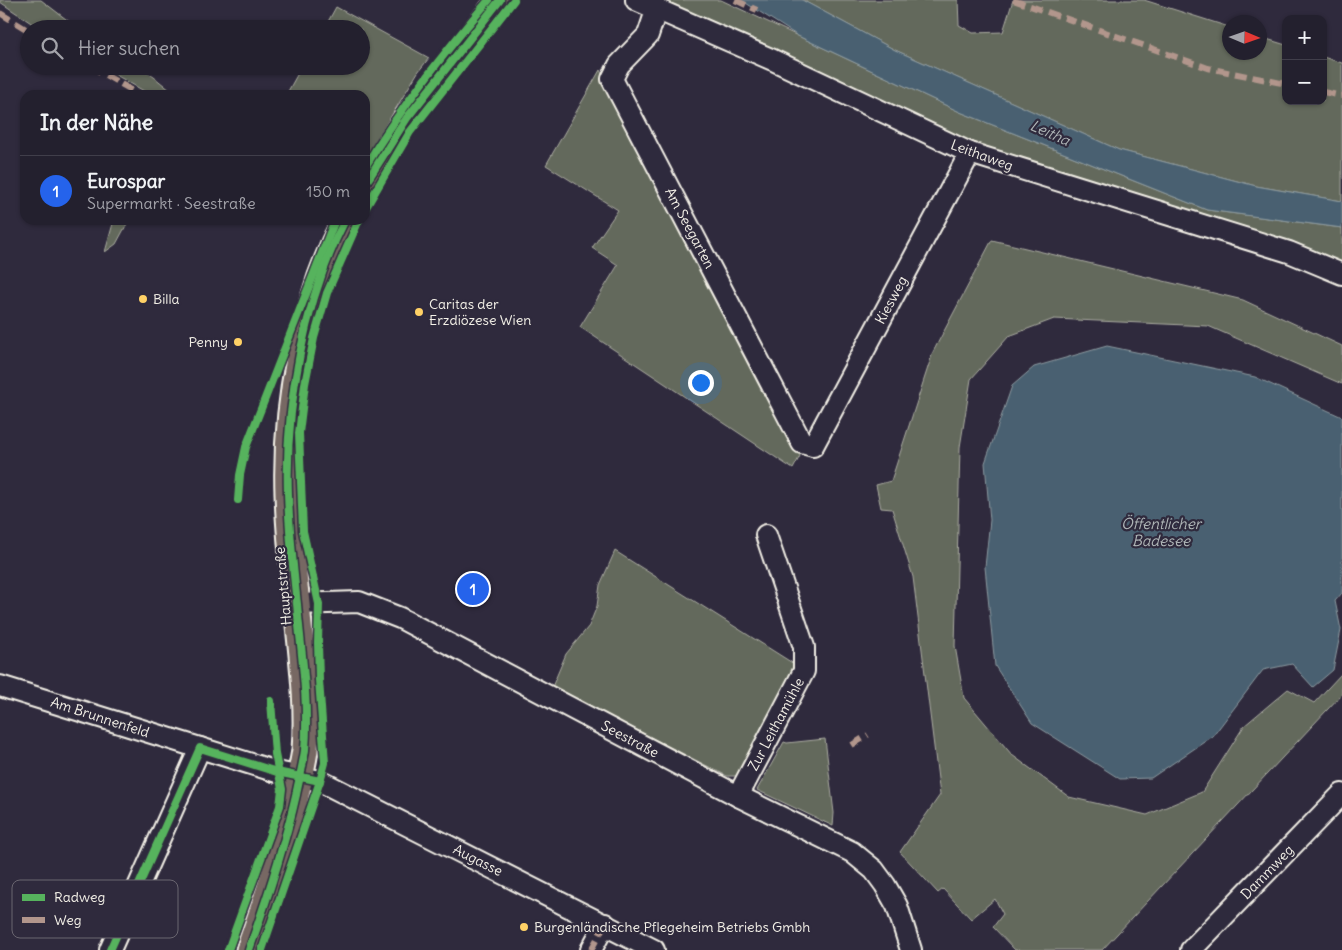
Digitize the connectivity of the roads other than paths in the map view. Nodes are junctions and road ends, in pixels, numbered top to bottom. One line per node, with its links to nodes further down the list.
1 (500, 0): 5 (main road)
2 (636, 0): 3 (street, Leithaweg)
3 (657, 8): 4 (street, Leithaweg); 8 (street, Am Seegarten)
4 (970, 153): 7 (street, Leithaweg); 8 (street, Kiesweg)
5 (370, 176)
6 (343, 225): 10 (main road, Hauptstraße)
7 (1342, 274)
8 (812, 446)
9 (766, 535): 14 (street, Zur Leithamühle)
10 (297, 604): 13 (main road, Hauptstraße); 14 (street, Seestraße)
11 (0, 686): 12 (street, Am Brunnenfeld)
12 (200, 748): 13 (street, Am Brunnenfeld); 16 (street)
13 (300, 776): 17 (street, Augasse); 21 (main road, Hauptstraße)
14 (738, 796): 24 (street, Seestraße)
15 (1339, 802): 19 (street, Dammweg)
16 (141, 880)
17 (604, 924): 22 (street); 23 (street, Augasse)
18 (115, 938): 20 (street)
19 (1199, 947)
20 (110, 950)
21 (249, 950)
22 (591, 950)
23 (654, 950)
24 (910, 950)

